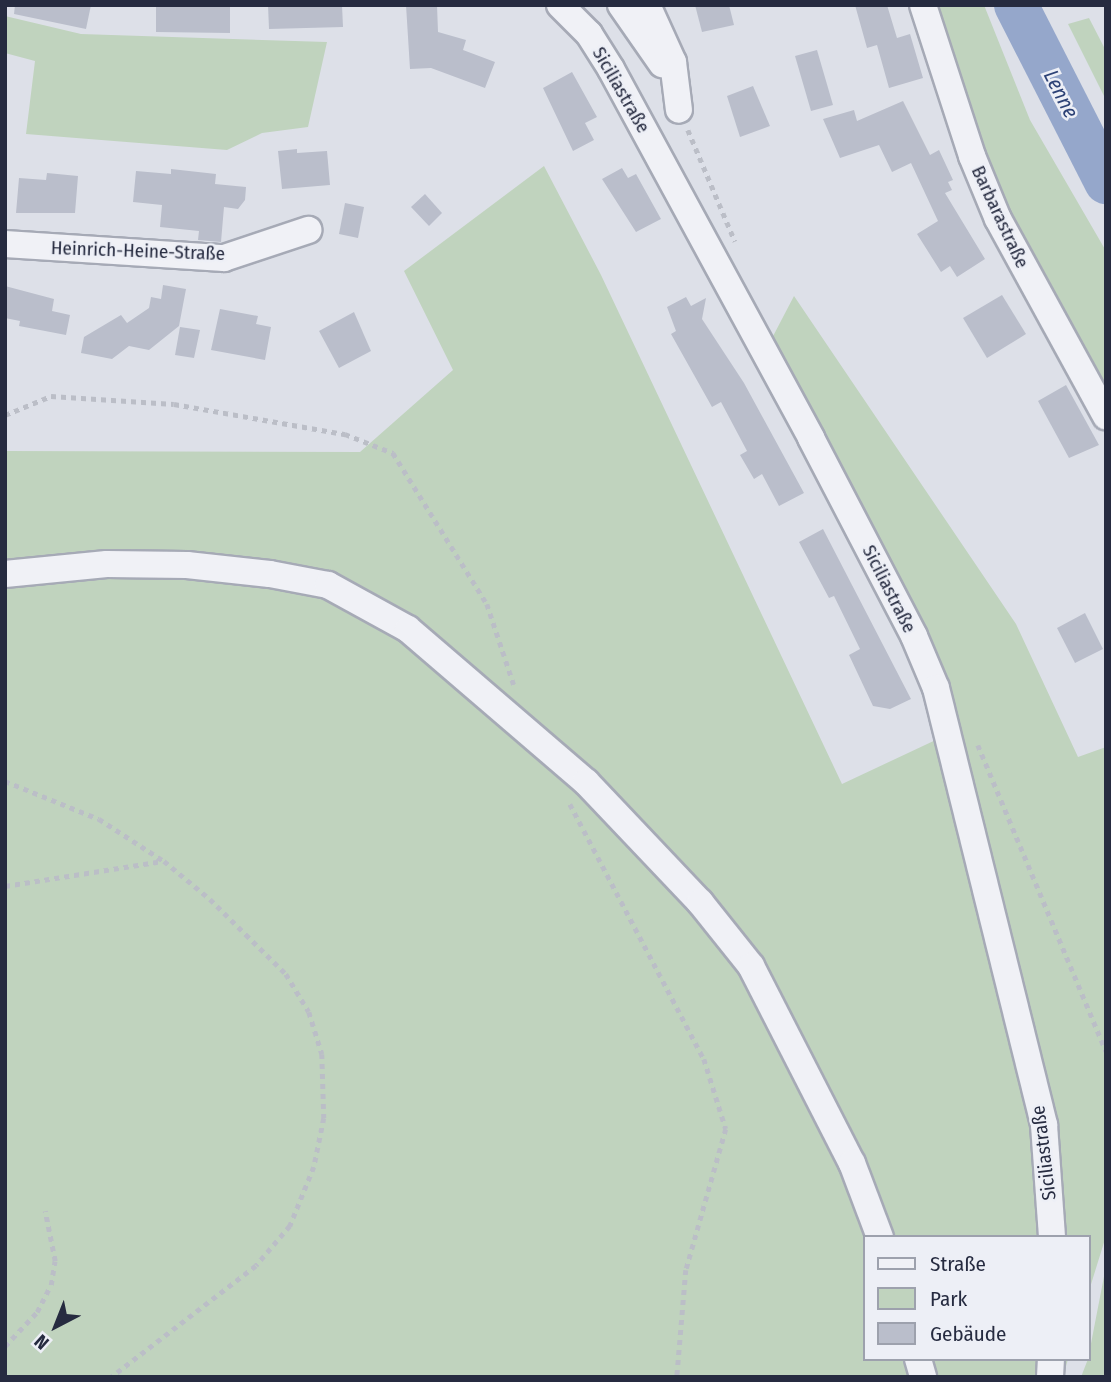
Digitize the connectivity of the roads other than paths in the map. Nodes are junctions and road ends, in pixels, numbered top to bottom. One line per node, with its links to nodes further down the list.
1 (560, 5): 10 (street, Siciliastraße)
2 (621, 5): 3 (street)
3 (647, 5)
4 (923, 5): 7 (street, Barbarastraße)
5 (308, 230): 6 (street, Heinrich-Heine-Straße)
6 (5, 244)
7 (1106, 416)
8 (5, 574): 9 (street)
9 (879, 1235)
10 (1052, 1235)

